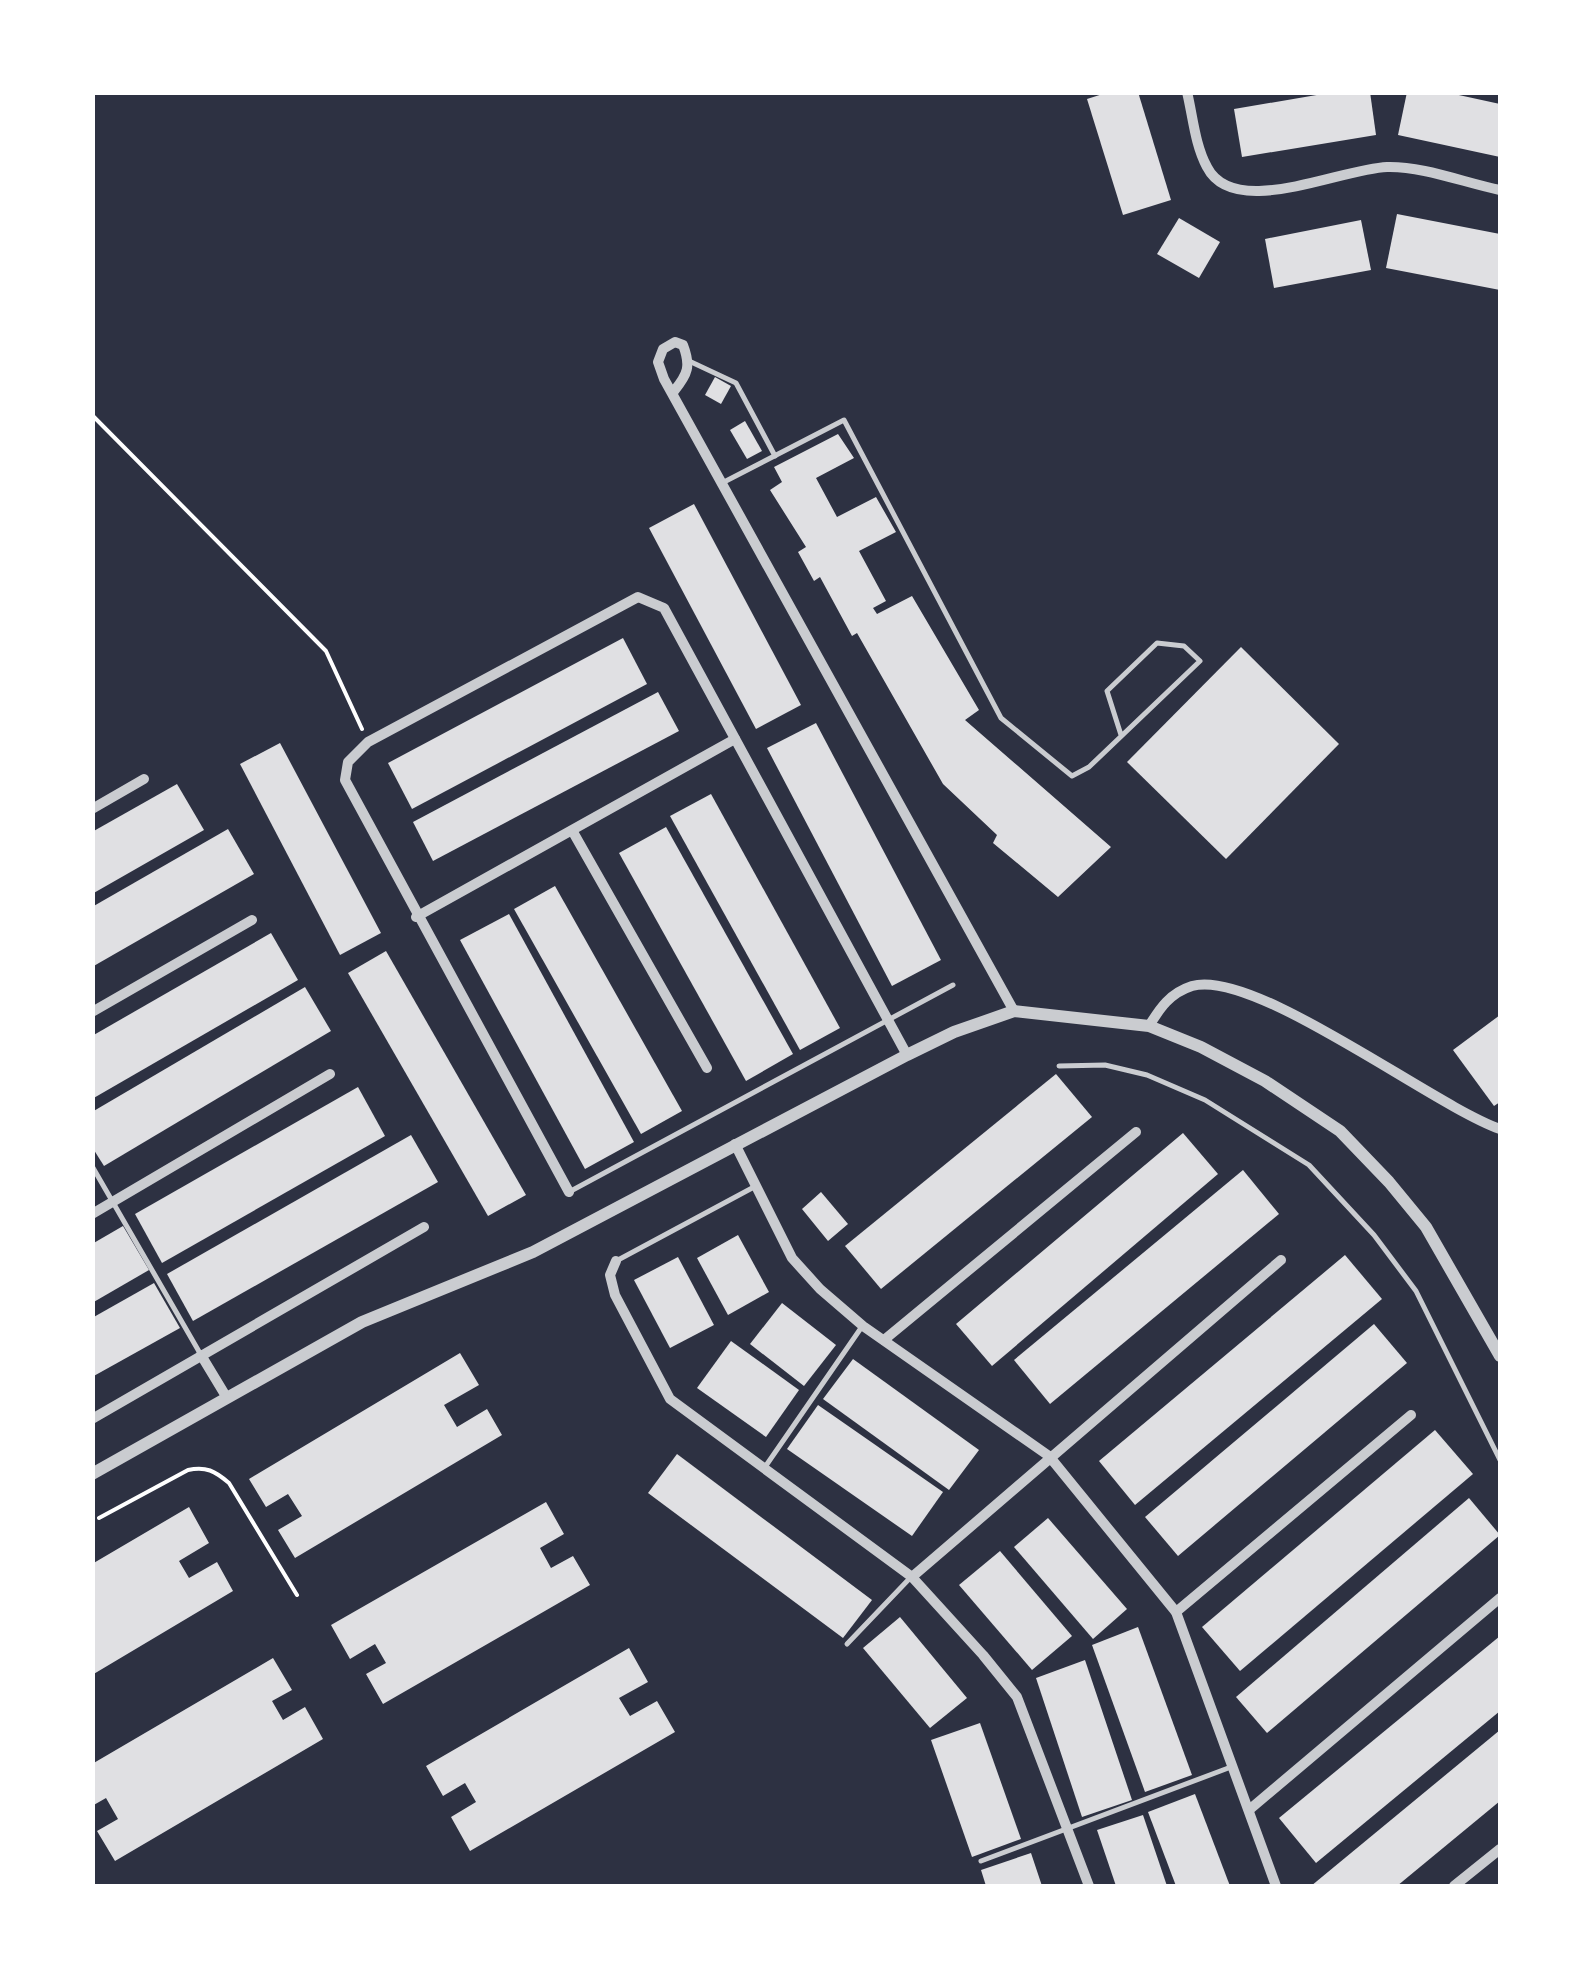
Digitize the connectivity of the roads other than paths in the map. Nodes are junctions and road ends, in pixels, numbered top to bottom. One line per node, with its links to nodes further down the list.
1 (1187, 92): 2 (street)
2 (1500, 190)
3 (689, 361): 4 (street); 4 (street); 5 (lane)
4 (674, 391): 6 (street)
5 (775, 456): 6 (lane); 7 (lane)
6 (724, 482): 16 (street)
7 (1120, 735): 7 (lane)
8 (735, 739): 11 (street); 12 (street); 17 (street)
9 (144, 778): 10 (street)
10 (92, 809)
11 (573, 832): 12 (street); 21 (street)
12 (416, 917): 28 (street)
13 (252, 920): 15 (street)
14 (953, 986): 17 (lane)
15 (92, 1012)
16 (1014, 1012): 18 (street); 19 (street)
17 (888, 1019): 19 (street); 28 (lane)
18 (1149, 1026): 23 (street); 37 (street)
19 (907, 1055): 25 (street)
20 (1059, 1066): 42 (lane)
21 (707, 1068)
22 (330, 1074): 29 (street)
23 (1500, 1130)
24 (1136, 1132): 35 (street)
25 (735, 1144): 27 (street); 38 (street)
26 (92, 1166): 29 (lane)
27 (756, 1186): 33 (lane); 34 (street)
28 (569, 1192)
29 (113, 1202): 30 (street); 36 (lane)
30 (92, 1214)
31 (424, 1227): 36 (street)
32 (1281, 1260): 41 (street)
33 (616, 1262): 43 (street)
34 (863, 1326): 35 (street); 43 (lane)
35 (884, 1340): 41 (street)
36 (201, 1355): 38 (street); 40 (street)
37 (1500, 1356)
38 (226, 1398): 44 (street)
39 (1411, 1416): 47 (street)
40 (92, 1418)
41 (1049, 1456): 45 (street); 47 (street)
42 (1500, 1460)
43 (764, 1468): 45 (street)
44 (92, 1474)
45 (912, 1576): 48 (lane); 51 (street)
46 (1500, 1598): 50 (street)
47 (1176, 1612): 49 (street)
48 (848, 1644)
49 (1233, 1767): 50 (street); 51 (lane)
50 (1249, 1810): 55 (street)
51 (1067, 1826): 53 (lane); 54 (street)
52 (1500, 1849): 56 (street)
53 (981, 1861)
54 (1089, 1886)
55 (1276, 1886)
56 (1454, 1886)

